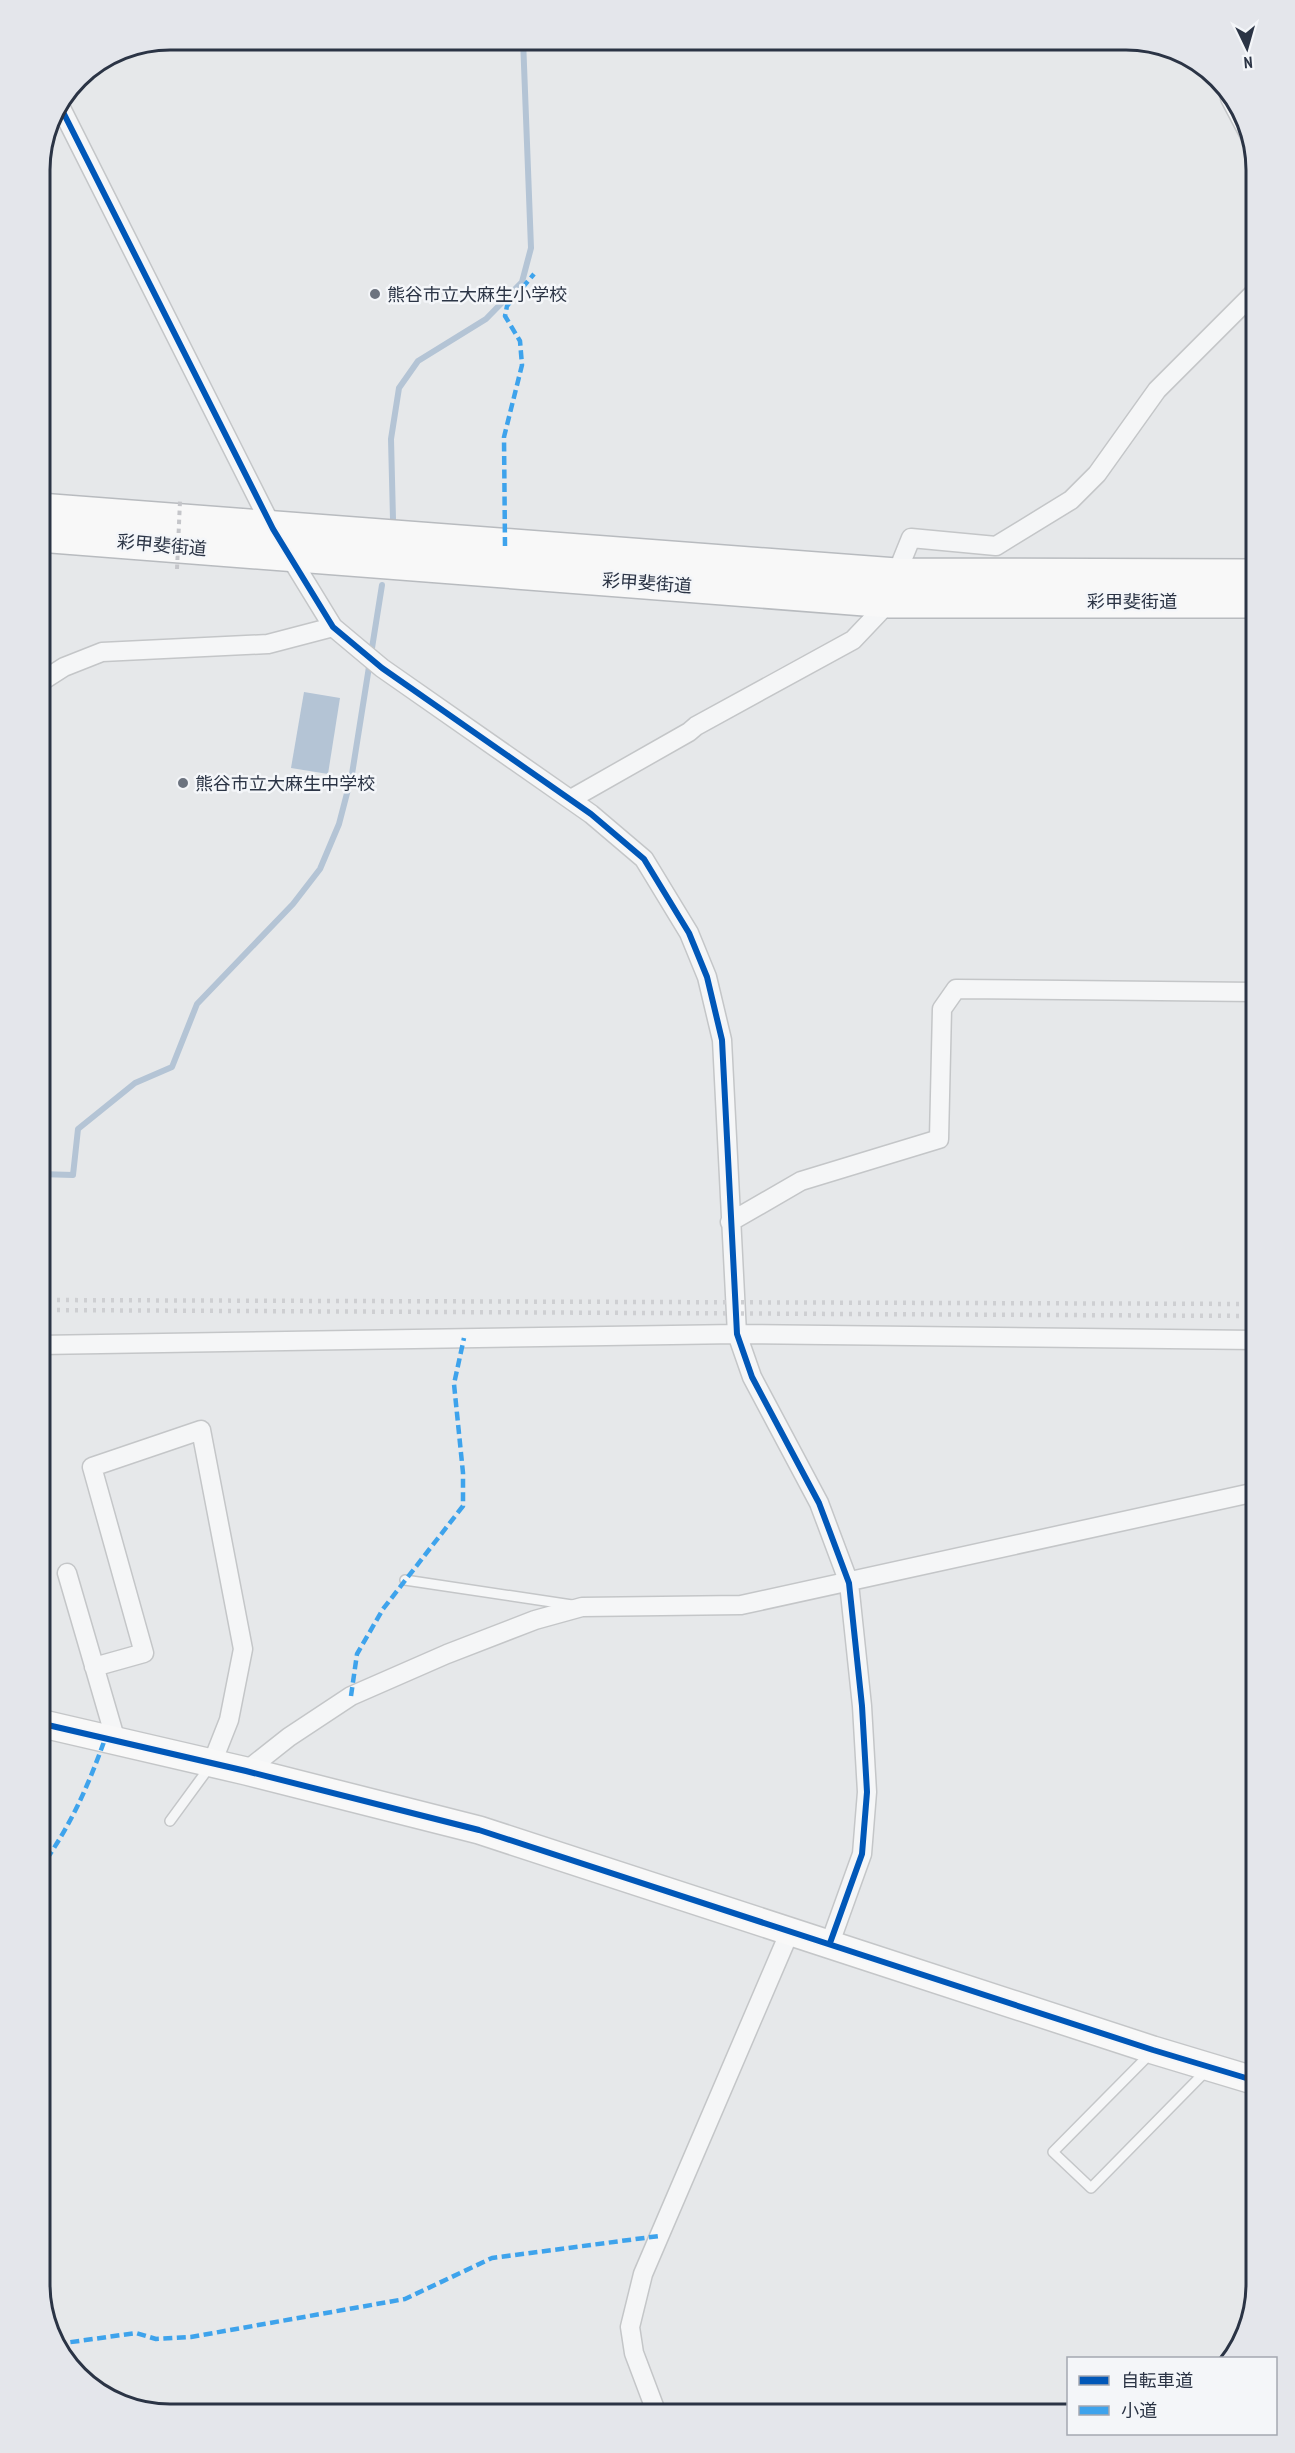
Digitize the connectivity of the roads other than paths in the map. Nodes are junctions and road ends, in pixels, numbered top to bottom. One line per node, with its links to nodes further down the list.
1 (64, 113): 5 (street)
2 (1246, 301): 7 (street)
3 (50, 511): 5 (highway, 彩甲斐街道)
4 (50, 535): 5 (highway, 彩甲斐街道)
5 (281, 542): 7 (highway, 彩甲斐街道); 9 (street)
6 (1246, 576): 7 (highway, 彩甲斐街道)
7 (893, 588): 8 (highway, 彩甲斐街道); 11 (street)
8 (1246, 601)
9 (333, 627): 10 (street); 11 (street)
10 (50, 676)
11 (571, 799): 13 (street)
12 (1246, 992): 13 (street)
13 (730, 1222): 14 (street)
14 (736, 1334): 15 (street); 16 (street); 20 (street)
15 (1246, 1340)
16 (50, 1345)
17 (1246, 1494): 20 (street)
18 (67, 1573): 22 (street)
19 (405, 1580): 21 (lane)
20 (849, 1583): 21 (street); 29 (street)
21 (582, 1607): 26 (street)
22 (94, 1667): 24 (street); 25 (street)
23 (50, 1726): 24 (street)
24 (116, 1741): 25 (street)
25 (212, 1763): 26 (street); 27 (lane)
26 (246, 1771): 28 (street)
27 (170, 1821)
28 (790, 1931): 29 (street); 33 (street)
29 (830, 1943): 30 (street)
30 (1153, 2050): 31 (street); 31 (lane)
31 (1210, 2067): 32 (street)
32 (1246, 2078)
33 (653, 2404)

